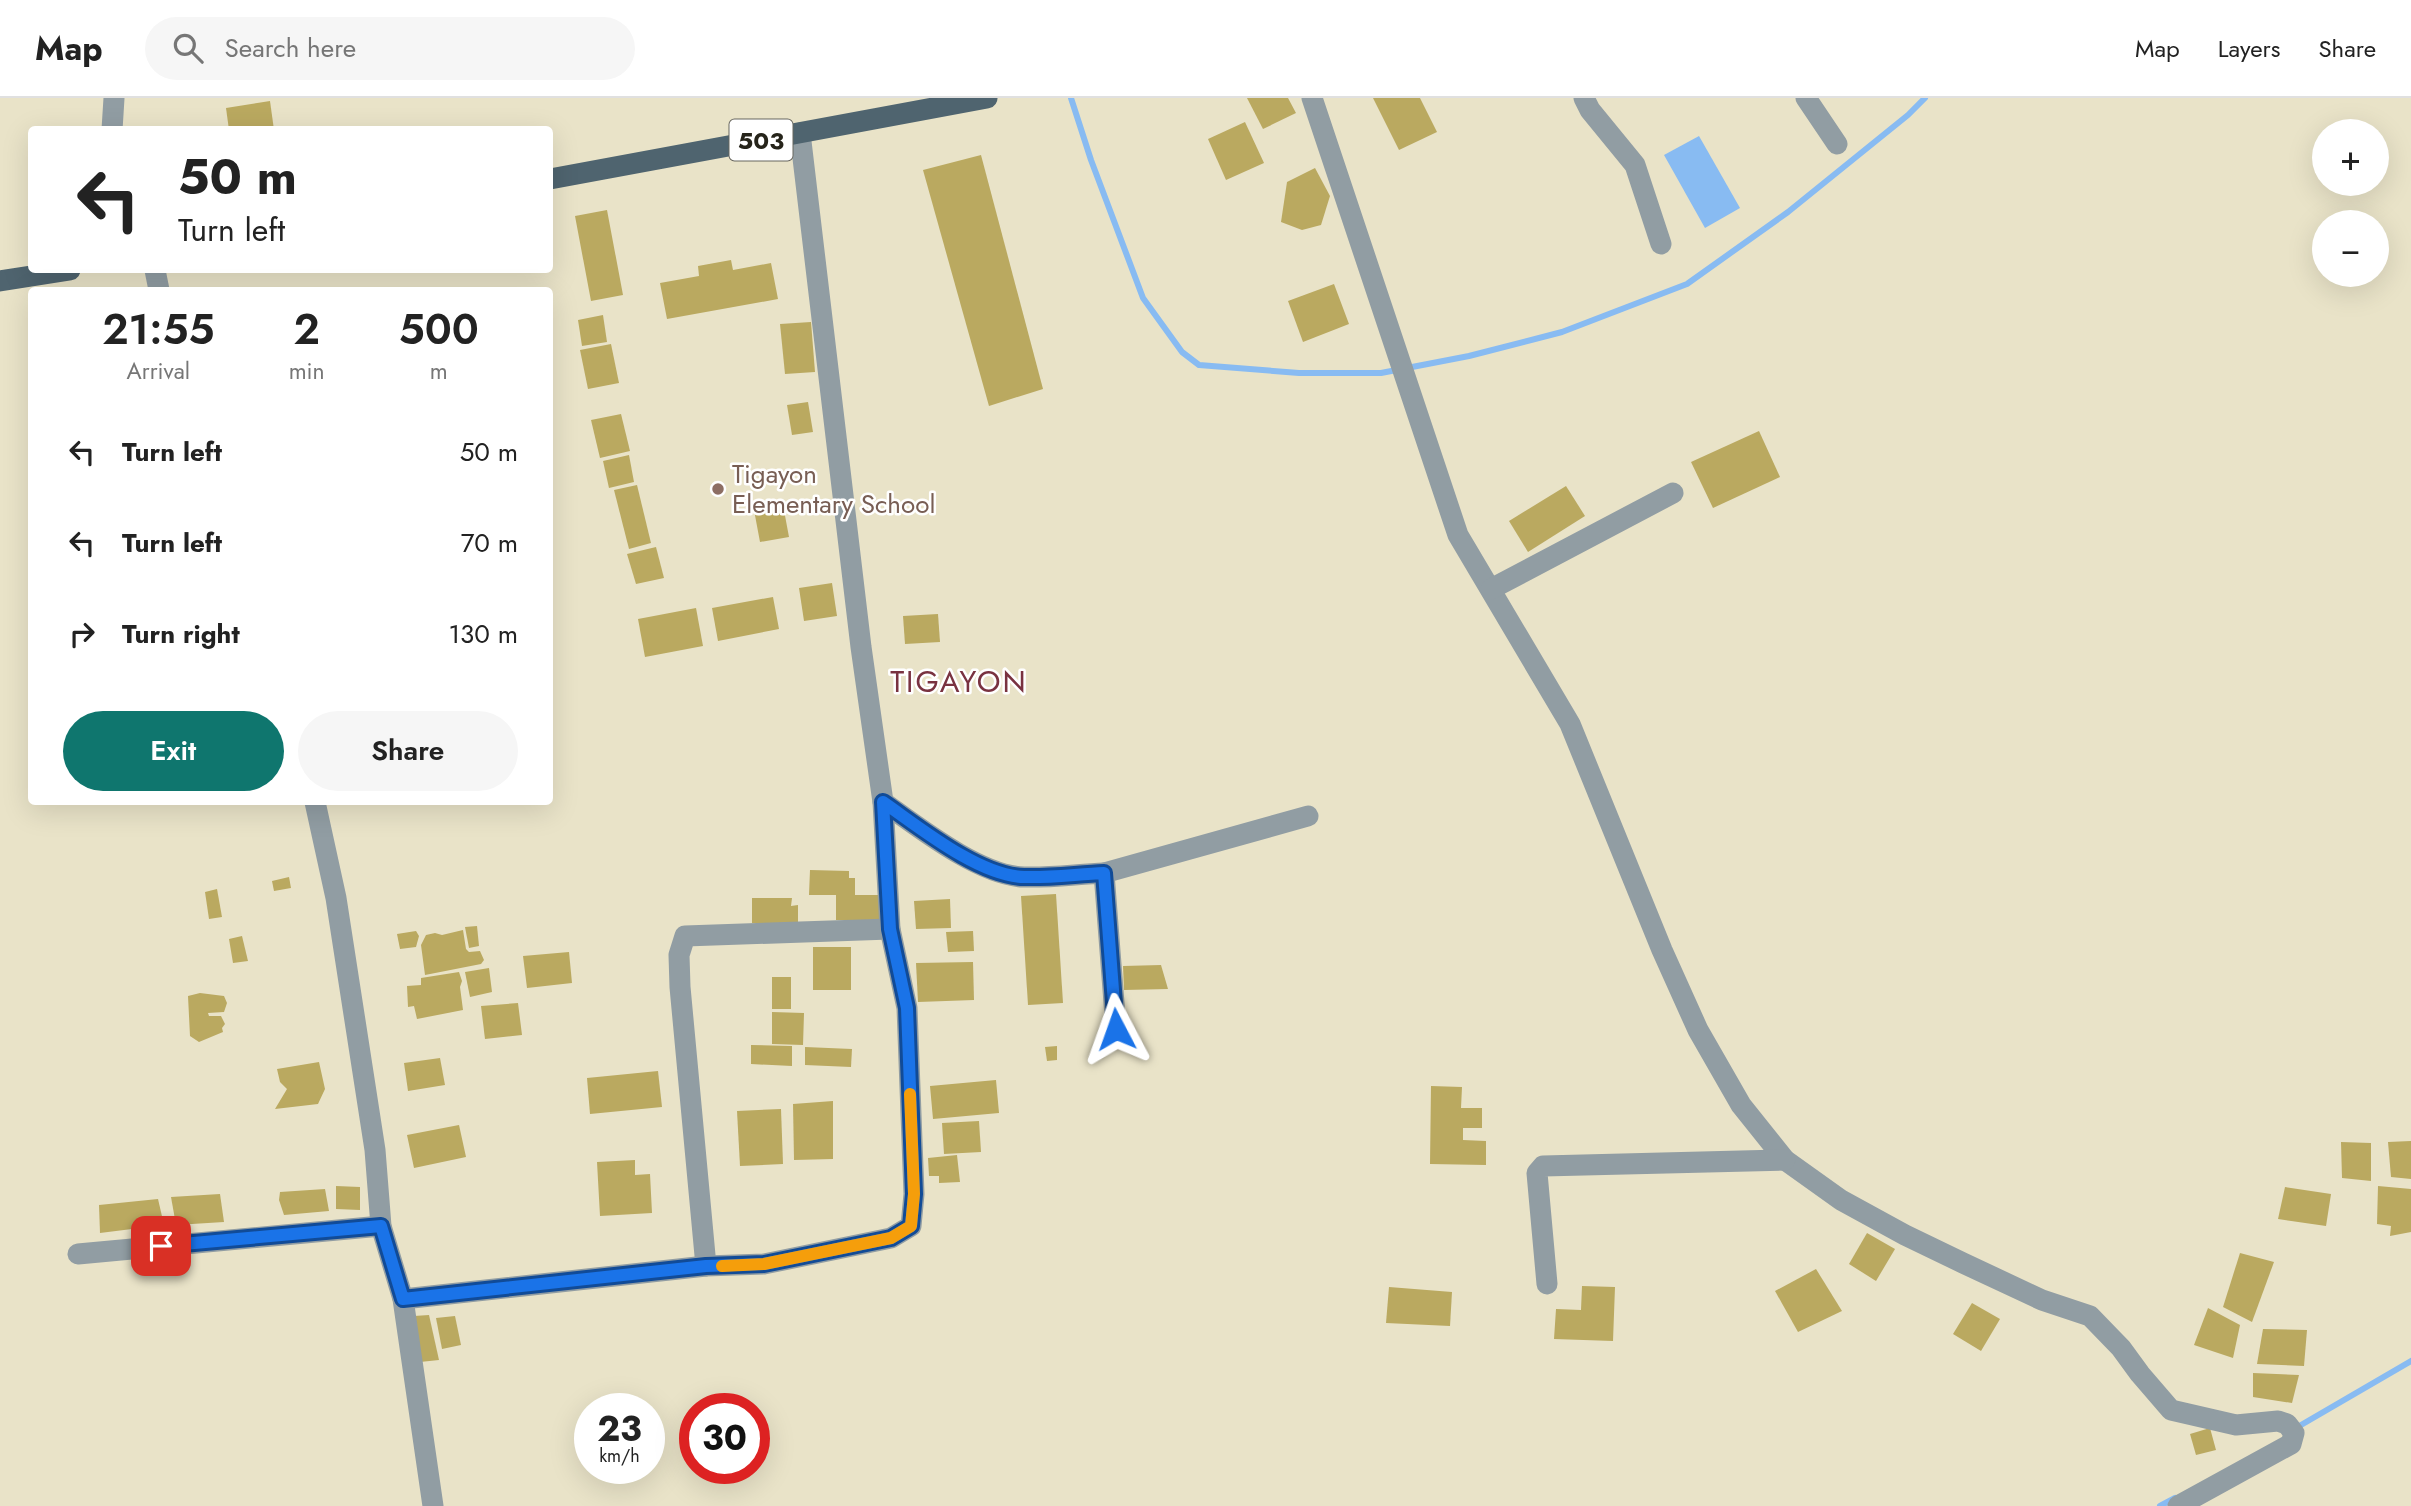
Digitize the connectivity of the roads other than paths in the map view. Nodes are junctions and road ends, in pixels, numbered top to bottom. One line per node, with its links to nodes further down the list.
1 (114, 98): 6 (street)
2 (987, 98): 7 (main road, 503)
3 (1312, 98): 14 (street)
4 (1584, 98): 10 (street)
5 (1806, 98): 8 (street)
6 (112, 126)
7 (800, 133): 9 (main road, 503); 15 (street)
8 (1837, 144)
9 (553, 178)
10 (1661, 244)
11 (51, 273): 12 (main road)
12 (0, 281)
13 (1673, 493): 14 (street)
14 (1491, 589): 21 (street)
15 (883, 802): 18 (street); 19 (street)
16 (316, 805): 22 (street)
17 (1308, 816): 18 (street)
18 (1104, 873): 20 (street)
19 (890, 929): 24 (street); 24 (street)
20 (1116, 1029)
21 (1785, 1160): 25 (street); 28 (street)
22 (381, 1226): 23 (street); 26 (street)
23 (78, 1254)
24 (706, 1266): 26 (street)
25 (1547, 1284)
26 (403, 1299): 27 (street)
27 (433, 1506)
28 (2178, 1506)

